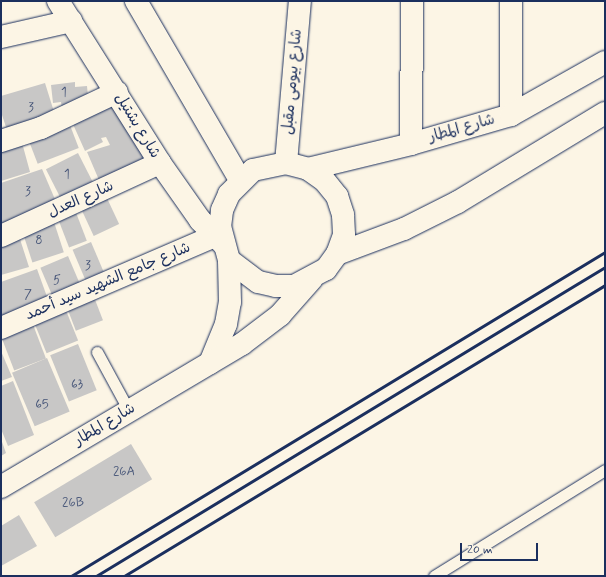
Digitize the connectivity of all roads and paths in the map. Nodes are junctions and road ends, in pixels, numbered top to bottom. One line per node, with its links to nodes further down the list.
1 (58, 1): 6 (street, شارع بشتيل)
2 (136, 1): 17 (street)
3 (300, 1): 15 (street, شارع بيومى مقبل)
4 (412, 1): 13 (street)
5 (511, 1): 11 (street)
6 (71, 21): 7 (street); 9 (street, شارع بشتيل)
7 (1, 37)
8 (605, 62): 11 (street, شارع المطار)
9 (117, 92): 12 (street); 14 (street, شارع بشتيل)
10 (605, 113): 20 (street)
11 (511, 115): 13 (street, شارع المطار)
12 (1, 141)
13 (411, 144): 16 (street, شارع المطار)
14 (160, 163): 18 (street, شارع العدل); 19 (street, شارع بشتيل)
15 (286, 164): 16 (street); 17 (street)
16 (308, 169): 20 (street)
17 (240, 180): 19 (street)
18 (1, 236)
19 (222, 247): 21 (street); 22 (street, شارع جامع الشهيد سيد أحمد); 24 (street)
20 (337, 254): 21 (street)
21 (311, 280): 24 (street, شارع المطار)
22 (1, 328)
23 (97, 352): 25 (lane)
24 (210, 363): 25 (street, شارع المطار)
25 (129, 411): 27 (street, شارع المطار)
26 (605, 470): 28 (lane)
27 (1, 487)
28 (434, 576)

